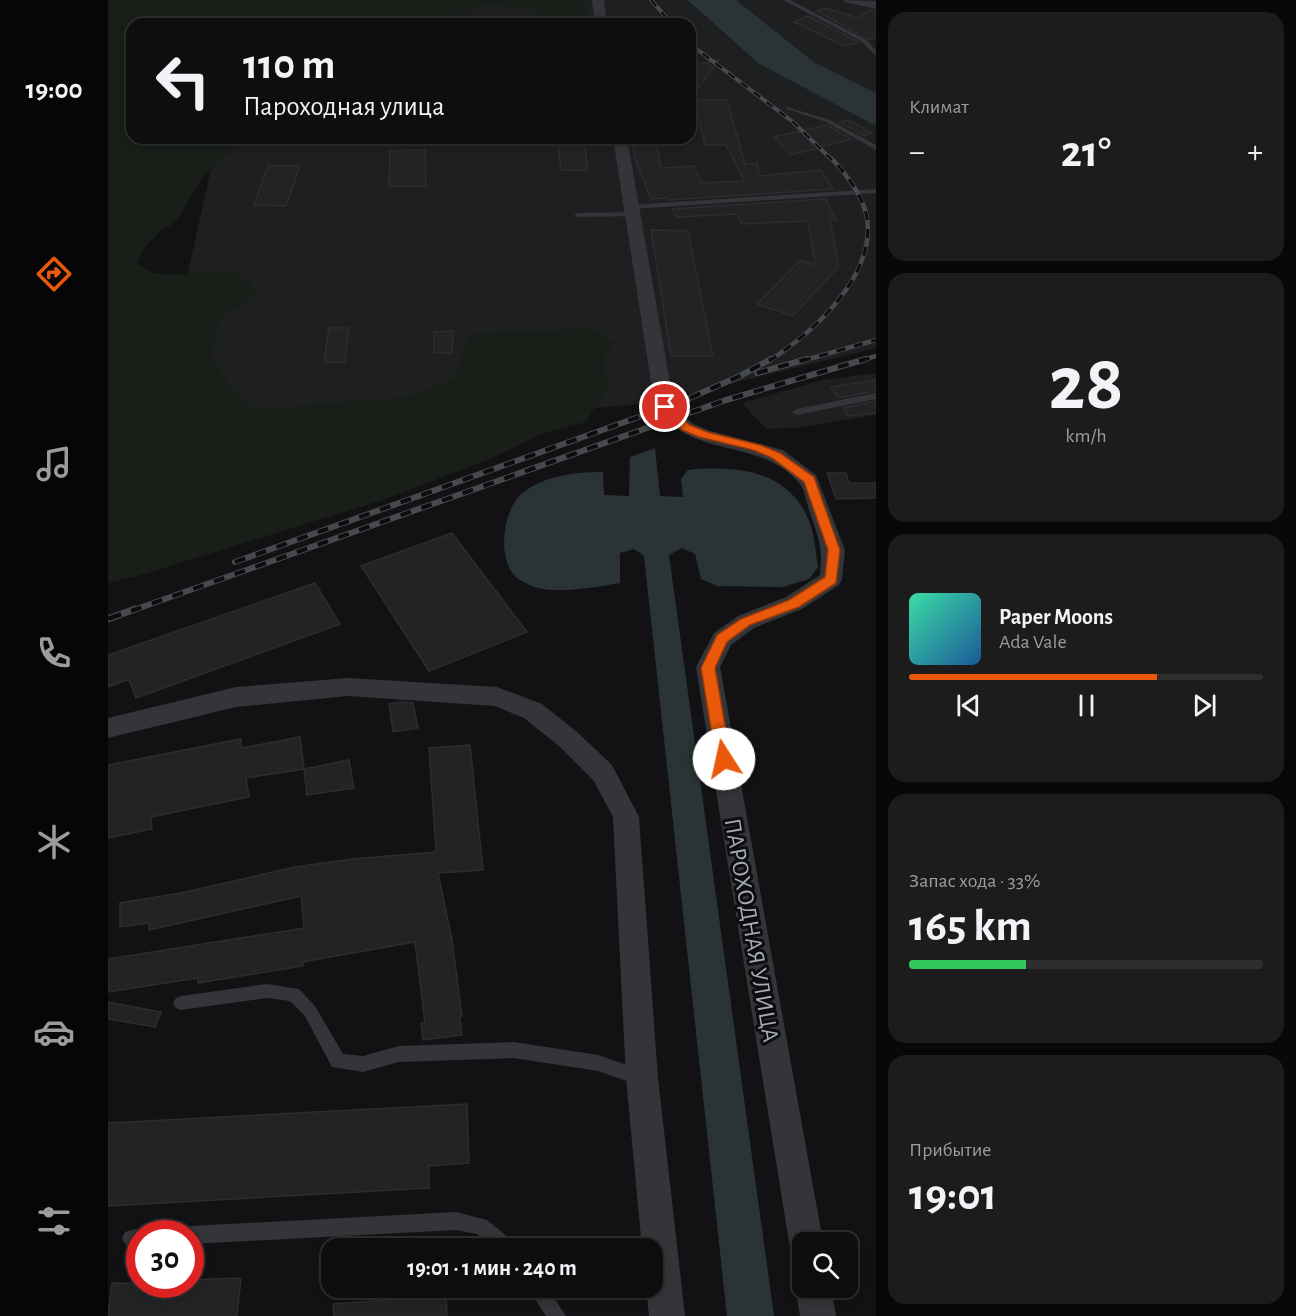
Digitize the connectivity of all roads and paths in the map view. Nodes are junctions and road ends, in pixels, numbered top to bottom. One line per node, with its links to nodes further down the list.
1 (597, 0): 5 (street)
2 (786, 0): 6 (lane)
3 (849, 0): 4 (street)
4 (876, 5)
5 (601, 18)
6 (876, 54)
7 (789, 108): 9 (lane)
8 (621, 144): 11 (street, ПАРОХОДНАЯ УЛИЦА)
9 (876, 148)
10 (876, 191): 11 (lane)
11 (632, 210): 12 (lane); 18 (street, ПАРОХОДНАЯ УЛИЦА)
12 (579, 215)
13 (876, 396): 14 (lane)
14 (797, 412)
15 (108, 728): 17 (street)
16 (181, 1003): 17 (lane)
17 (642, 1078): 24 (street)
18 (804, 1232)
19 (204, 1234): 20 (lane)
20 (496, 1238)
21 (544, 1298): 23 (lane)
22 (815, 1298): 25 (street)
23 (557, 1316)
24 (667, 1316)
25 (818, 1316)

